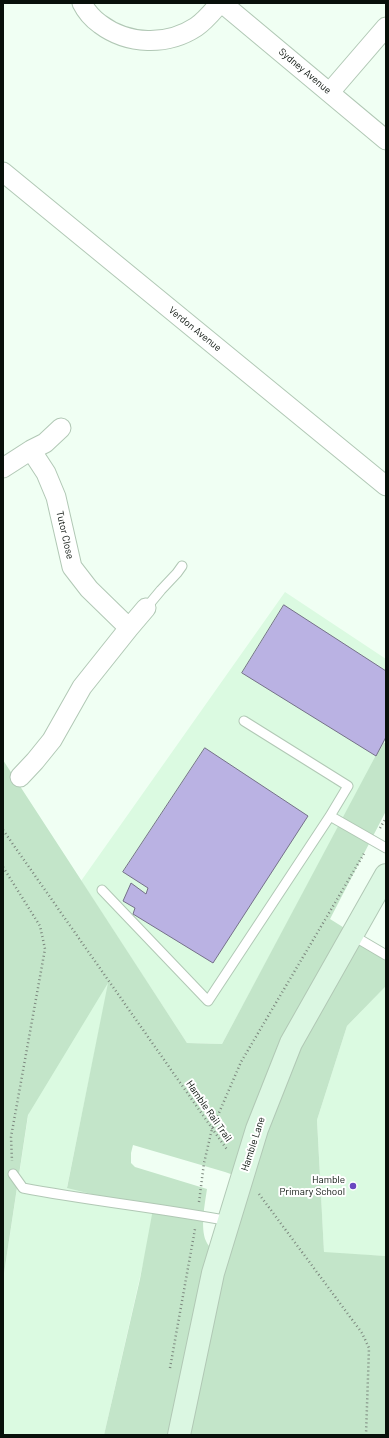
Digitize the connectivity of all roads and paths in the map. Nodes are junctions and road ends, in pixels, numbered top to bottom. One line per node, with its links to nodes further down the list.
1 (82, 3): 2 (street, Sydney Avenue)
2 (221, 3): 4 (street, Sydney Avenue)
3 (386, 27): 4 (street)
4 (330, 92): 5 (street, Sydney Avenue)
5 (386, 140)
6 (3, 172): 10 (street, Verdon Avenue)
7 (61, 428): 8 (street)
8 (30, 450): 9 (street); 13 (street, Tutor Close)
9 (3, 468)
10 (386, 486)
11 (182, 566): 12 (lane)
12 (146, 608): 13 (street)
13 (129, 628): 15 (street)
14 (244, 721): 16 (lane)
15 (20, 778)
16 (330, 816): 19 (lane); 23 (lane)
17 (386, 818): 19 (path)
18 (3, 830): 26 (path, Hamble Rail Trail)
19 (372, 840): 20 (lane); 26 (path)
20 (386, 848)
21 (3, 867): 28 (path)
22 (386, 875): 24 (main road, Hamble Lane)
23 (102, 890)
24 (352, 935): 25 (lane); 27 (main road, Hamble Lane)
25 (386, 956)
26 (212, 1129): 27 (path, Hamble Rail Trail); 29 (path)
27 (243, 1173): 30 (main road, Hamble Lane); 33 (path, Hamble Rail Trail)
28 (13, 1174): 29 (lane)
29 (198, 1215): 30 (lane); 31 (path)
30 (229, 1221): 32 (main road, Hamble Lane)
31 (169, 1371)
32 (180, 1435)
33 (366, 1435)

